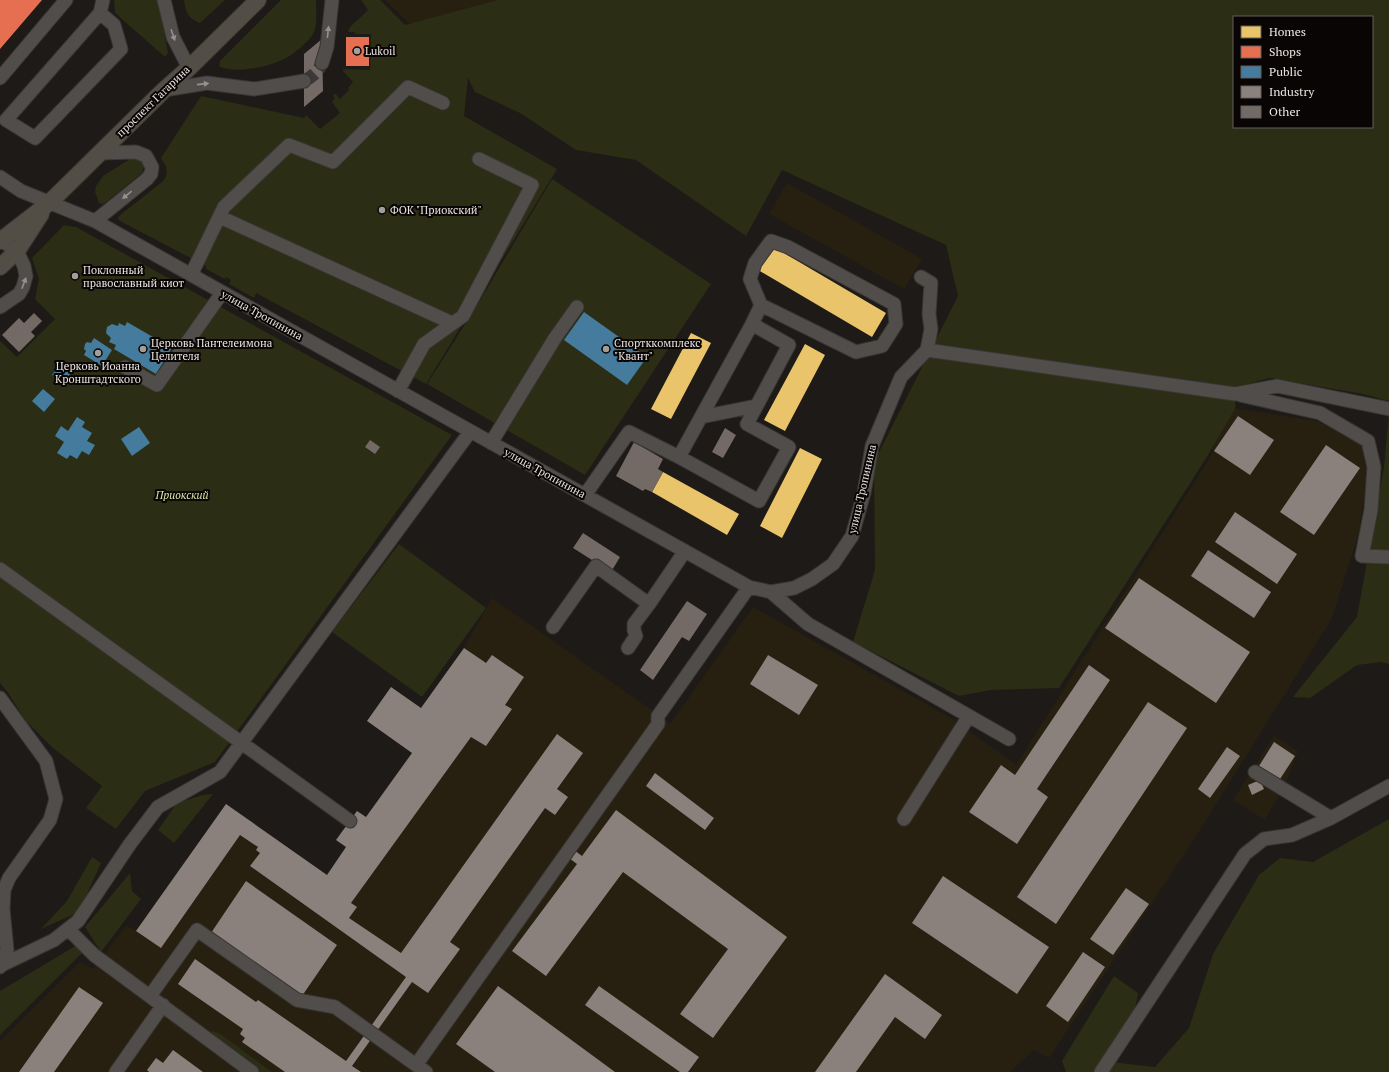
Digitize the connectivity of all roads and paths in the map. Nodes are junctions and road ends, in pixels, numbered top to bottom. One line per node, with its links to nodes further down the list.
1 (66, 0): 9 (street)
2 (103, 0): 6 (street)
3 (164, 0): 8 (street, one-way to 8)
4 (258, 0): 8 (main road, проспект Гагарина)
5 (332, 0): 7 (street, one-way to 5)
6 (100, 13): 13 (street); 13 (street)
7 (322, 63)
8 (189, 68): 11 (main road, проспект Гагарина)
9 (0, 78)
10 (304, 81): 11 (street, one-way to 10)
11 (164, 90): 14 (main road, проспект Гагарина)
12 (443, 103): 18 (street)
13 (2, 121)
14 (100, 153): 17 (main road, проспект Гагарина); 19 (street, one-way to 19)
15 (479, 159): 29 (street)
16 (0, 177): 17 (street, улица Тропинина)
17 (49, 203): 19 (street, улица Тропинина); 20 (main road, проспект Гагарина); 21 (main road, проспект Гагарина)
18 (220, 217): 23 (street); 29 (street)
19 (95, 221): 23 (street, улица Тропинина)
20 (1, 240): 21 (street)
21 (17, 251): 22 (main road, проспект Гагарина); 27 (street, one-way to 21)
22 (0, 267)
23 (191, 275): 25 (street, улица Тропинина)
24 (921, 277): 31 (street)
25 (222, 293): 32 (street); 33 (street, улица Тропинина)
26 (761, 305): 26 (street); 30 (street)
27 (0, 307)
28 (577, 307): 39 (street)
29 (452, 323): 33 (street)
30 (752, 324): 35 (street); 37 (street)
31 (927, 350): 34 (street); 46 (street, улица Тропинина)
32 (125, 367)
33 (398, 391): 38 (street, улица Тропинина)
34 (1235, 394): 36 (street); 43 (street)
35 (756, 406): 37 (street); 40 (street)
36 (1389, 409)
37 (701, 417): 40 (street)
38 (470, 432): 39 (street, улица Тропинина); 54 (street)
39 (491, 443): 41 (street, улица Тропинина)
40 (679, 456): 41 (street)
41 (585, 495): 42 (street, улица Тропинина)
42 (685, 551): 45 (street, улица Тропинина); 47 (street)
43 (1389, 557)
44 (0, 569): 54 (street)
45 (749, 587): 46 (street, улица Тропинина); 65 (street)
46 (772, 592): 52 (street)
47 (649, 604): 48 (street); 49 (street)
48 (553, 627)
49 (628, 648)
50 (0, 698): 51 (street)
51 (4, 710): 60 (street)
52 (969, 716): 53 (street); 58 (street)
53 (1009, 739)
54 (241, 742): 59 (street); 61 (street)
55 (1255, 772): 57 (street)
56 (1389, 786): 57 (street)
57 (1331, 818): 68 (street)
58 (904, 819)
59 (350, 821)
60 (2, 889): 62 (street)
61 (68, 929): 62 (street); 63 (street)
62 (1, 966)
63 (150, 996): 64 (street); 65 (street)
64 (163, 1006): 66 (street); 67 (street)
65 (421, 1068)
66 (116, 1072)
67 (252, 1072)
68 (1101, 1072)

